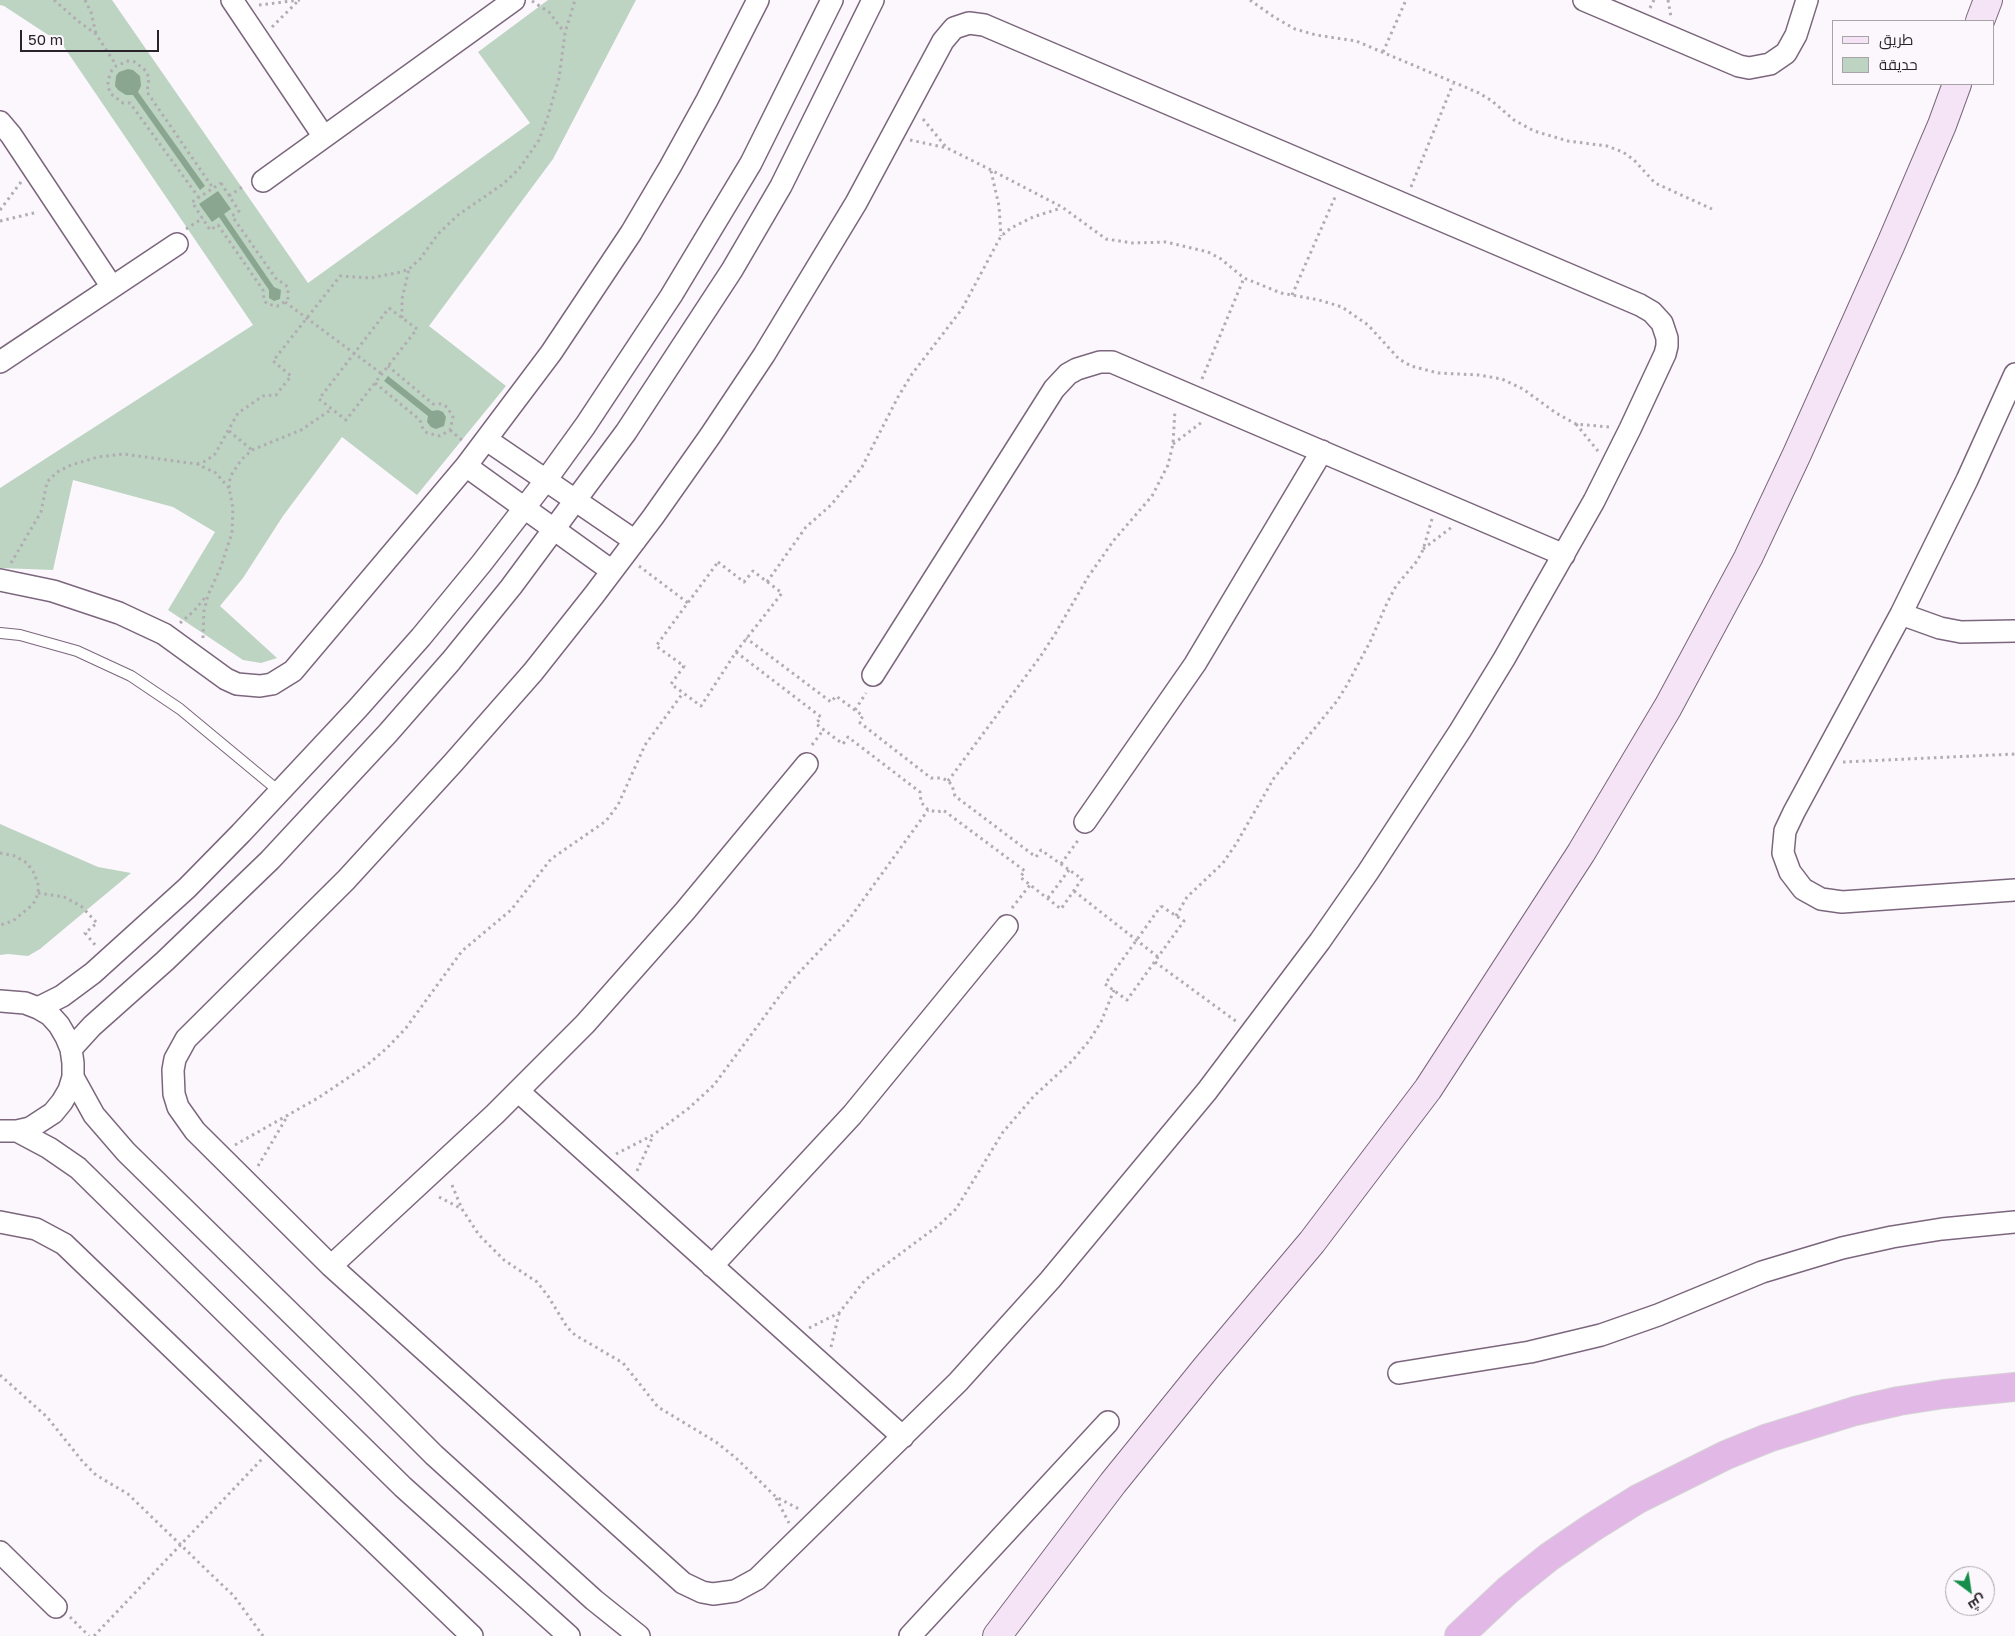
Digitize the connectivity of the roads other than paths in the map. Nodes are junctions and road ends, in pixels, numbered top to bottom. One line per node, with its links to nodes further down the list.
1 (514, 0): 12 (street)
2 (758, 0): 18 (street)
3 (832, 0): 21 (street)
4 (873, 0): 22 (street)
5 (1584, 0): 6 (street)
6 (1806, 0)
7 (1988, 0): 9 (main road)
8 (234, 4): 12 (street)
9 (1980, 20)
10 (1957, 85): 58 (main road)
11 (0, 122): 15 (street)
12 (324, 137): 13 (street)
13 (263, 181)
14 (177, 244): 15 (street)
15 (112, 287): 16 (street)
16 (0, 362)
17 (2015, 374): 28 (street)
18 (487, 440): 20 (street); 21 (street)
19 (1322, 451): 25 (street); 31 (street); 34 (street)
20 (466, 466): 23 (street); 27 (street)
21 (546, 480): 22 (street); 23 (street)
22 (576, 501): 24 (street); 26 (street)
23 (524, 508): 24 (street); 33 (street)
24 (555, 530): 26 (street); 39 (street)
25 (1564, 555): 26 (street); 51 (street)
26 (624, 556): 45 (street)
27 (1, 581)
28 (1901, 614): 29 (street); 35 (street)
29 (2015, 631)
30 (0, 633): 33 (lane)
31 (873, 675)
32 (807, 764): 41 (street)
33 (280, 792): 38 (street)
34 (1085, 822)
35 (2015, 890)
36 (1007, 926): 46 (street)
37 (0, 1001): 38 (street)
38 (38, 1008): 39 (street)
39 (71, 1049): 40 (street)
40 (72, 1077): 42 (street); 56 (street)
41 (518, 1092): 45 (street); 46 (street)
42 (9, 1131): 55 (street)
43 (0, 1222): 54 (street)
44 (2015, 1222): 47 (street)
45 (332, 1266): 51 (street)
46 (712, 1266): 51 (street)
47 (1399, 1373)
48 (2002, 1388): 49 (highway); 59 (highway)
49 (2015, 1397)
50 (1108, 1422): 57 (street)
51 (902, 1436)
52 (0, 1552): 53 (street)
53 (56, 1607)
54 (472, 1636)
55 (569, 1636)
56 (639, 1636)
57 (910, 1636)
58 (996, 1636)
59 (1459, 1636)

